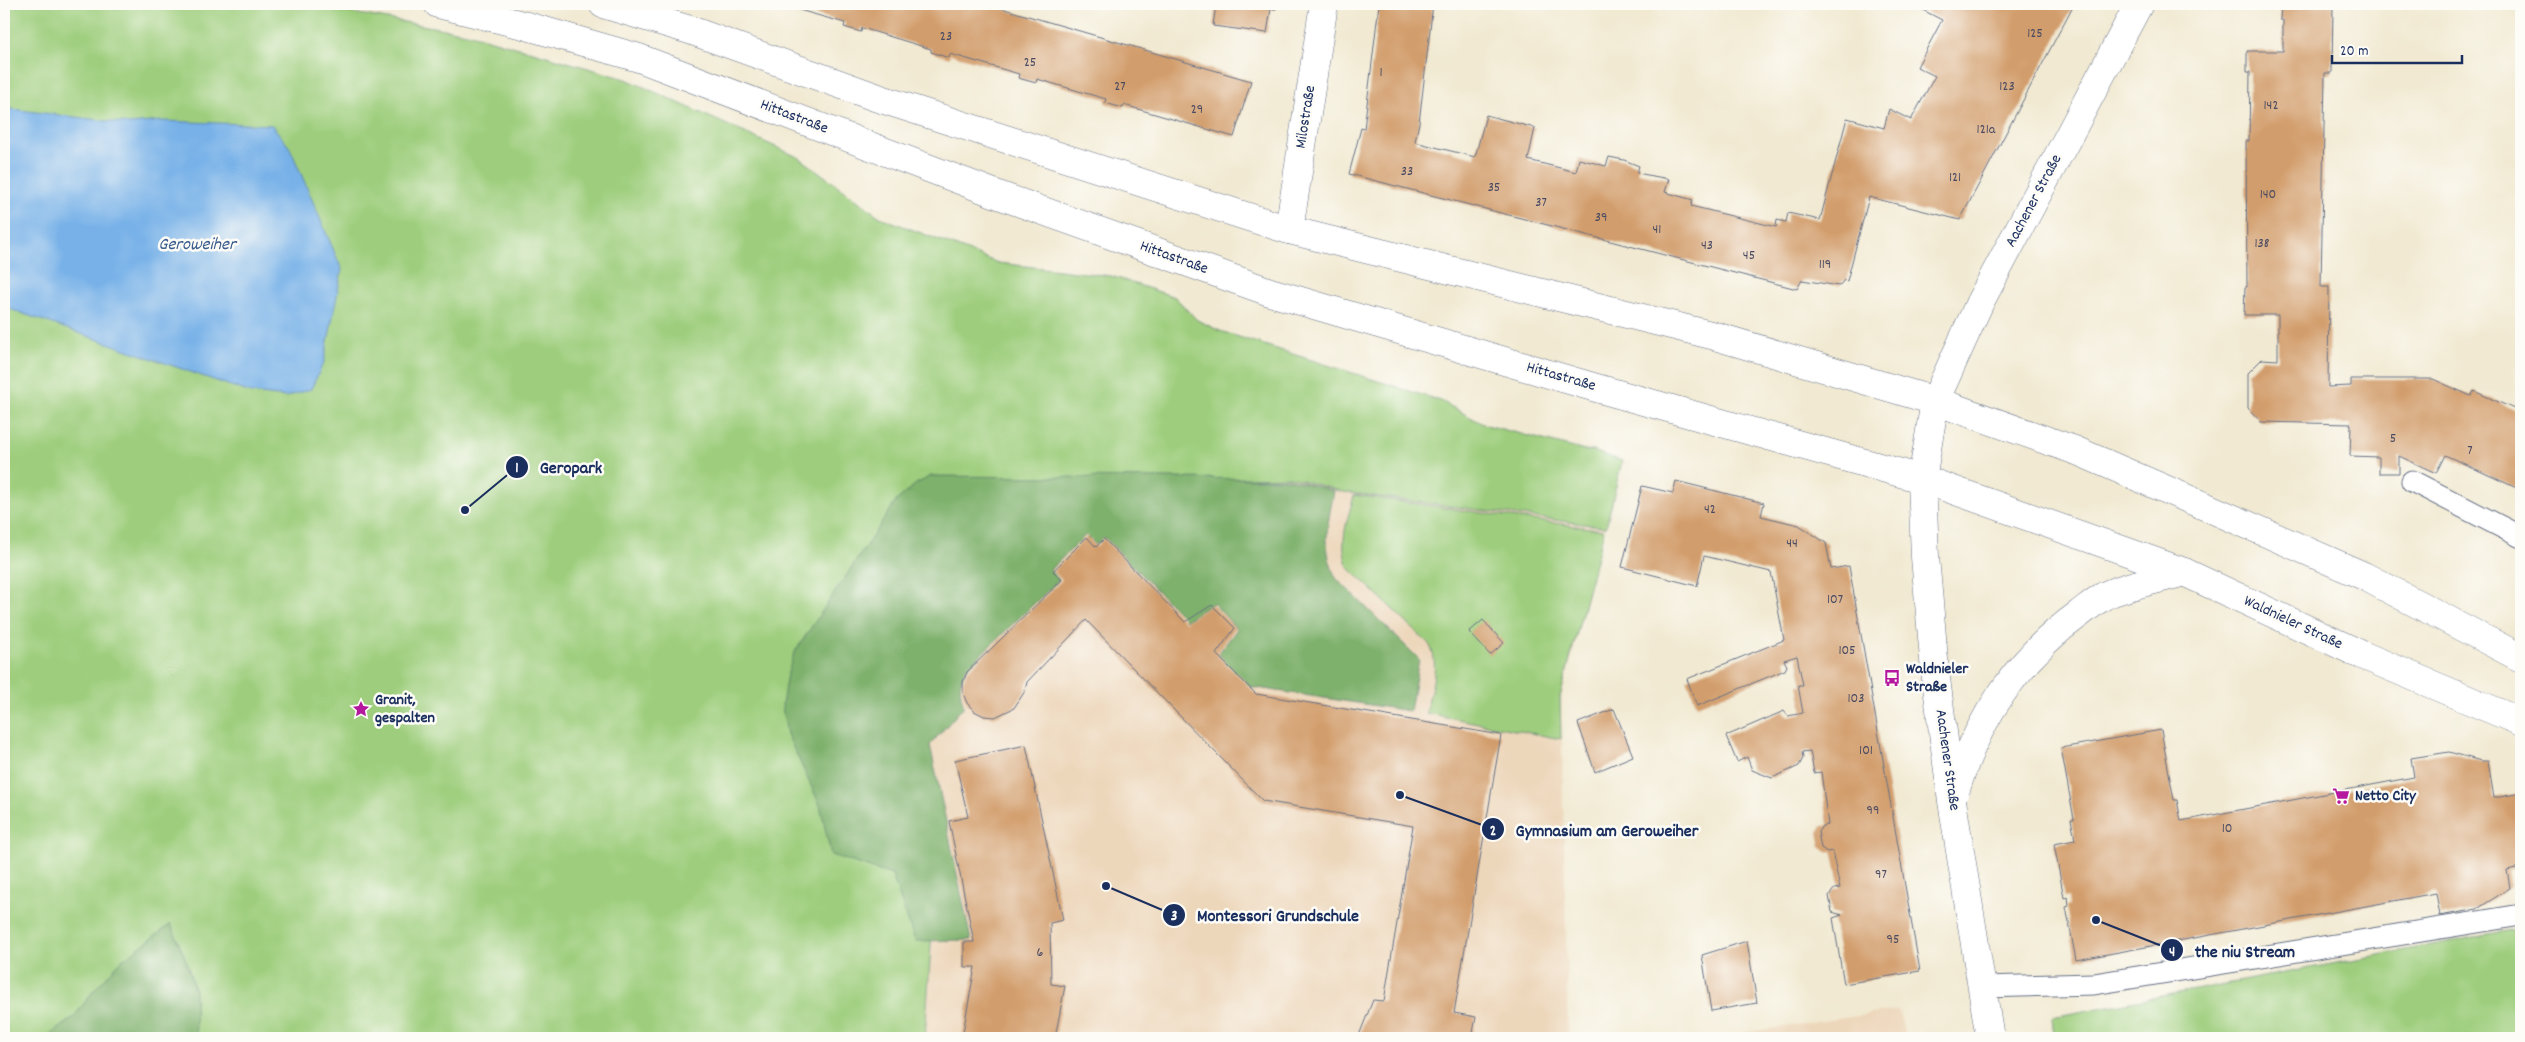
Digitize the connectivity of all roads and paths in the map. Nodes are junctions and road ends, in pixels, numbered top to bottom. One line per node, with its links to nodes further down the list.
1 (438, 4): 7 (main road, Hittastraße)
2 (603, 4): 5 (main road)
3 (1324, 4): 5 (main road, Milostraße)
4 (2139, 4): 6 (main road, Aachener Straße)
5 (1289, 230): 6 (main road)
6 (1935, 401): 7 (main road, Aachener Straße); 11 (main road)
7 (1922, 479): 10 (main road, Waldnieler Straße); 13 (main road, Aachener Straße)
8 (2412, 481): 9 (lane)
9 (2521, 537)
10 (2184, 572): 12 (main road, Waldnieler Straße); 13 (main road)
11 (2521, 658)
12 (2521, 722)
13 (1952, 801): 15 (main road, Aachener Straße)
14 (2521, 915): 15 (lane)
15 (1982, 987): 16 (main road, Aachener Straße)
16 (1990, 1038)

